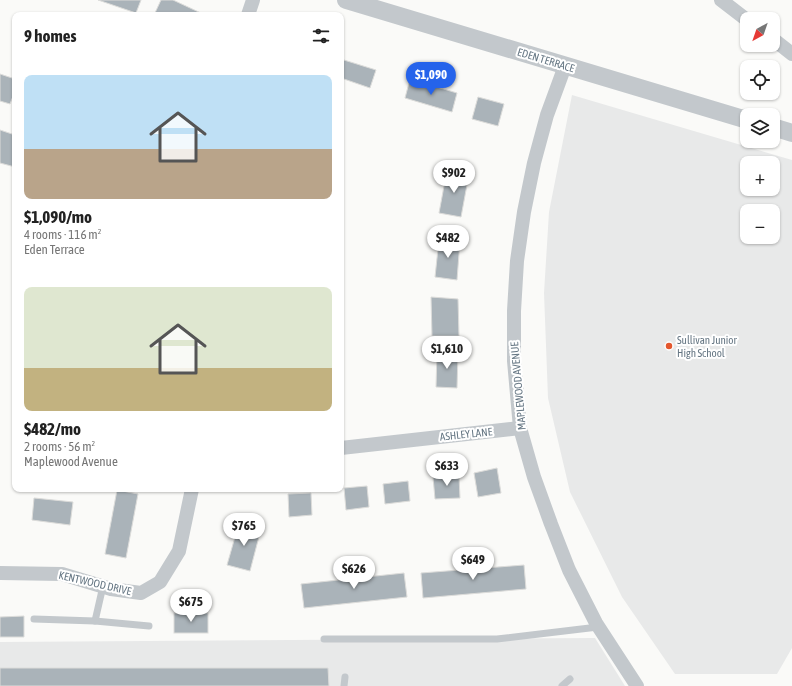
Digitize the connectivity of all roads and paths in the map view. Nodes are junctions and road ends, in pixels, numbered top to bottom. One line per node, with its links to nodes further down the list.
1 (253, 0): 4 (street)
2 (346, 0): 8 (street, EDEN TERRACE)
3 (721, 0): 5 (street)
4 (249, 12)
5 (740, 15)
6 (780, 45): 7 (street)
7 (792, 54)
8 (565, 66): 9 (street, EDEN TERRACE); 12 (street, MAPLEWOOD AVENUE)
9 (740, 118)
10 (780, 129): 11 (street)
11 (792, 133)
12 (520, 428): 13 (street, ASHLEY LANE); 20 (street, MAPLEWOOD AVENUE)
13 (344, 448)
14 (191, 492): 16 (street, KENTWOOD DRIVE)
15 (0, 573): 16 (street, KENTWOOD DRIVE)
16 (103, 586): 18 (lane)
17 (34, 619): 18 (lane)
18 (95, 621): 19 (lane)
19 (149, 626)
20 (598, 627): 21 (lane); 26 (street, MAPLEWOOD AVENUE)
21 (324, 639)
22 (345, 677): 24 (lane)
23 (570, 679): 25 (lane)
24 (344, 686)
25 (562, 686)
26 (638, 686)

